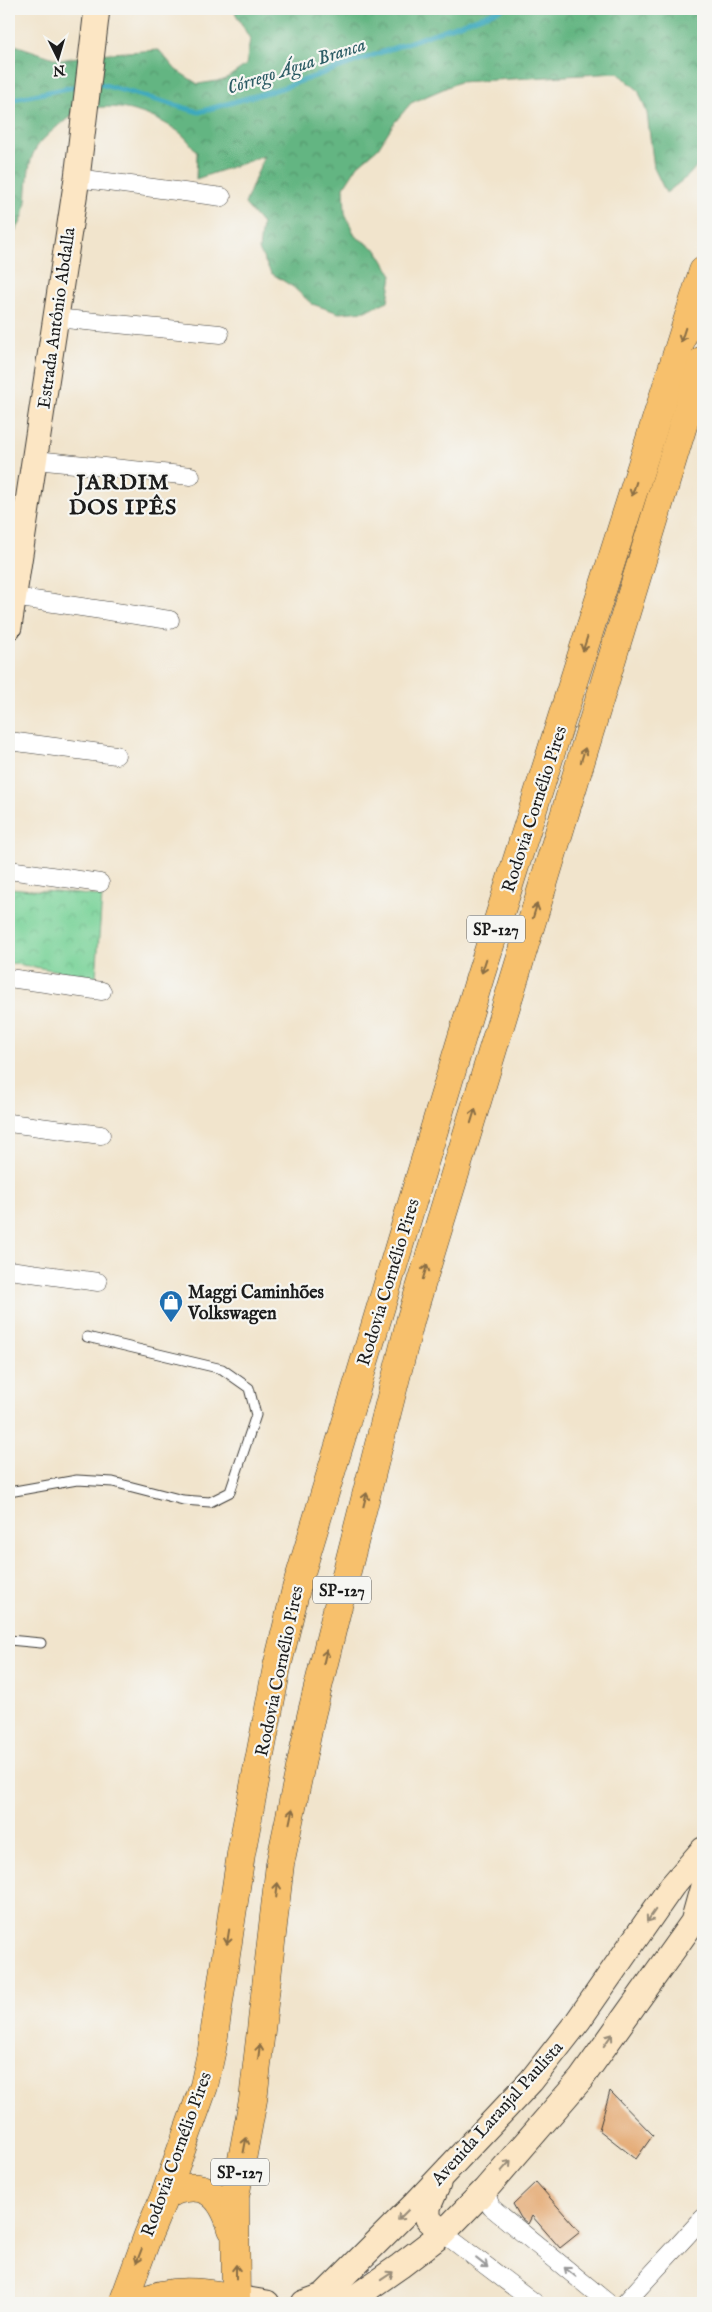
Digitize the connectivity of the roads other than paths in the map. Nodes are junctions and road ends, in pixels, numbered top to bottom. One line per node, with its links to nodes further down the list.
1 (97, 9): 2 (street, Estrada Antônio Abdalla)
2 (77, 178): 3 (street); 5 (street, Estrada Antônio Abdalla)
3 (222, 196)
4 (703, 271): 35 (main road, Rodovia Cornélio Pires / SP-127, one-way to 35)
5 (55, 318): 6 (street); 8 (street, Estrada Antônio Abdalla)
6 (220, 334)
7 (703, 360): 38 (main road, Rodovia Cornélio Pires / SP-127, one-way to 7)
8 (36, 460): 9 (street); 10 (street, Estrada Antônio Abdalla)
9 (191, 476)
10 (13, 597): 11 (street); 12 (street, Estrada Antônio Abdalla)
11 (170, 620)
12 (9, 627)
13 (9, 741): 14 (street)
14 (116, 755)
15 (9, 870): 16 (street)
16 (100, 883)
17 (9, 978): 18 (street)
18 (102, 991)
19 (9, 1123): 20 (street)
20 (101, 1135)
21 (9, 1270): 22 (street)
22 (98, 1282)
23 (87, 1337): 24 (lane)
24 (9, 1492)
25 (9, 1640): 26 (lane)
26 (41, 1643)
27 (703, 1850): 28 (street, Avenida Laranjal Paulista)
28 (672, 1886): 30 (street); 31 (street, Avenida Laranjal Paulista, one-way to 31)
29 (703, 1886): 30 (street)
30 (693, 1922): 32 (street)
31 (598, 1993): 32 (street); 33 (street, Avenida Laranjal Paulista)
32 (640, 1996): 34 (street, one-way to 32)
33 (444, 2173): 37 (street); 43 (street, Avenida Laranjal Paulista, one-way to 43)
34 (485, 2190): 37 (street); 46 (street, one-way to 34)
35 (165, 2195): 38 (main road); 40 (main road, Rodovia Cornélio Pires / SP-127, one-way to 40)
36 (703, 2218): 47 (street)
37 (443, 2233): 44 (street, one-way to 37); 45 (street, one-way to 45)
38 (236, 2245): 39 (main road, Rodovia Cornélio Pires / SP-127, one-way to 38)
39 (236, 2301): 41 (main road); 42 (street)
40 (123, 2303)
41 (138, 2303)
42 (267, 2303)
43 (304, 2303)
44 (346, 2303)
45 (535, 2303)
46 (608, 2303)
47 (624, 2303)

